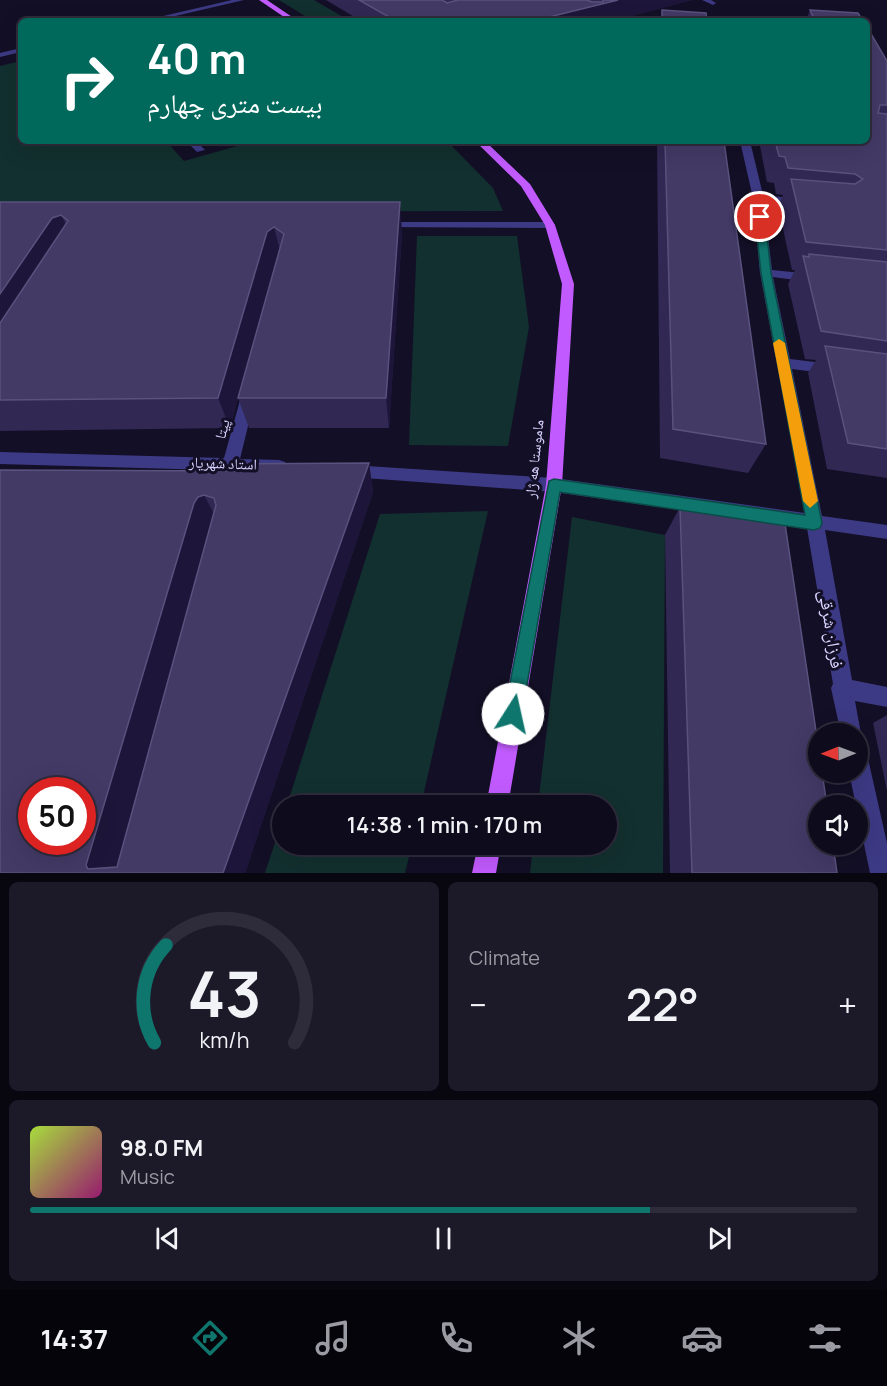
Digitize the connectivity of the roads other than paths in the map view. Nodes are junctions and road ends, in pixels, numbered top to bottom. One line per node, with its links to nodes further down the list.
1 (241, 0): 5 (street)
2 (262, 0): 6 (main road)
3 (705, 0): 4 (street)
4 (713, 3)
5 (159, 18)
6 (290, 18)
7 (18, 51): 8 (street)
8 (0, 55)
9 (194, 144): 12 (street)
10 (483, 144): 16 (main road, ماموستا هه ژار)
11 (746, 144): 13 (street, فرزان شرقی)
12 (200, 150)
13 (759, 198): 14 (street); 17 (street, فرزان شرقی)
14 (806, 202)
15 (370, 225): 16 (street)
16 (550, 225): 26 (main road, ماموستا هه ژار)
17 (766, 273): 18 (street); 19 (street, فرزان شرقی)
18 (820, 279)
19 (783, 363): 20 (street); 27 (street, فرزان شرقی)
20 (841, 370)
21 (254, 374): 23 (street, پیتا)
22 (0, 458): 23 (street, استاد شهریار)
23 (231, 462): 24 (street, استاد شهریار)
24 (300, 467)
25 (335, 470): 26 (street)
26 (554, 485): 27 (street); 33 (main road, ماموستا هه ژار)
27 (814, 523): 28 (street); 29 (street, فرزان شرقی)
28 (887, 532)
29 (841, 688): 30 (street); 31 (street, فرزان شرقی)
30 (887, 697)
31 (849, 723)
32 (862, 783): 36 (street)
33 (498, 795)
34 (488, 855): 35 (main road)
35 (484, 873)
36 (882, 873)

